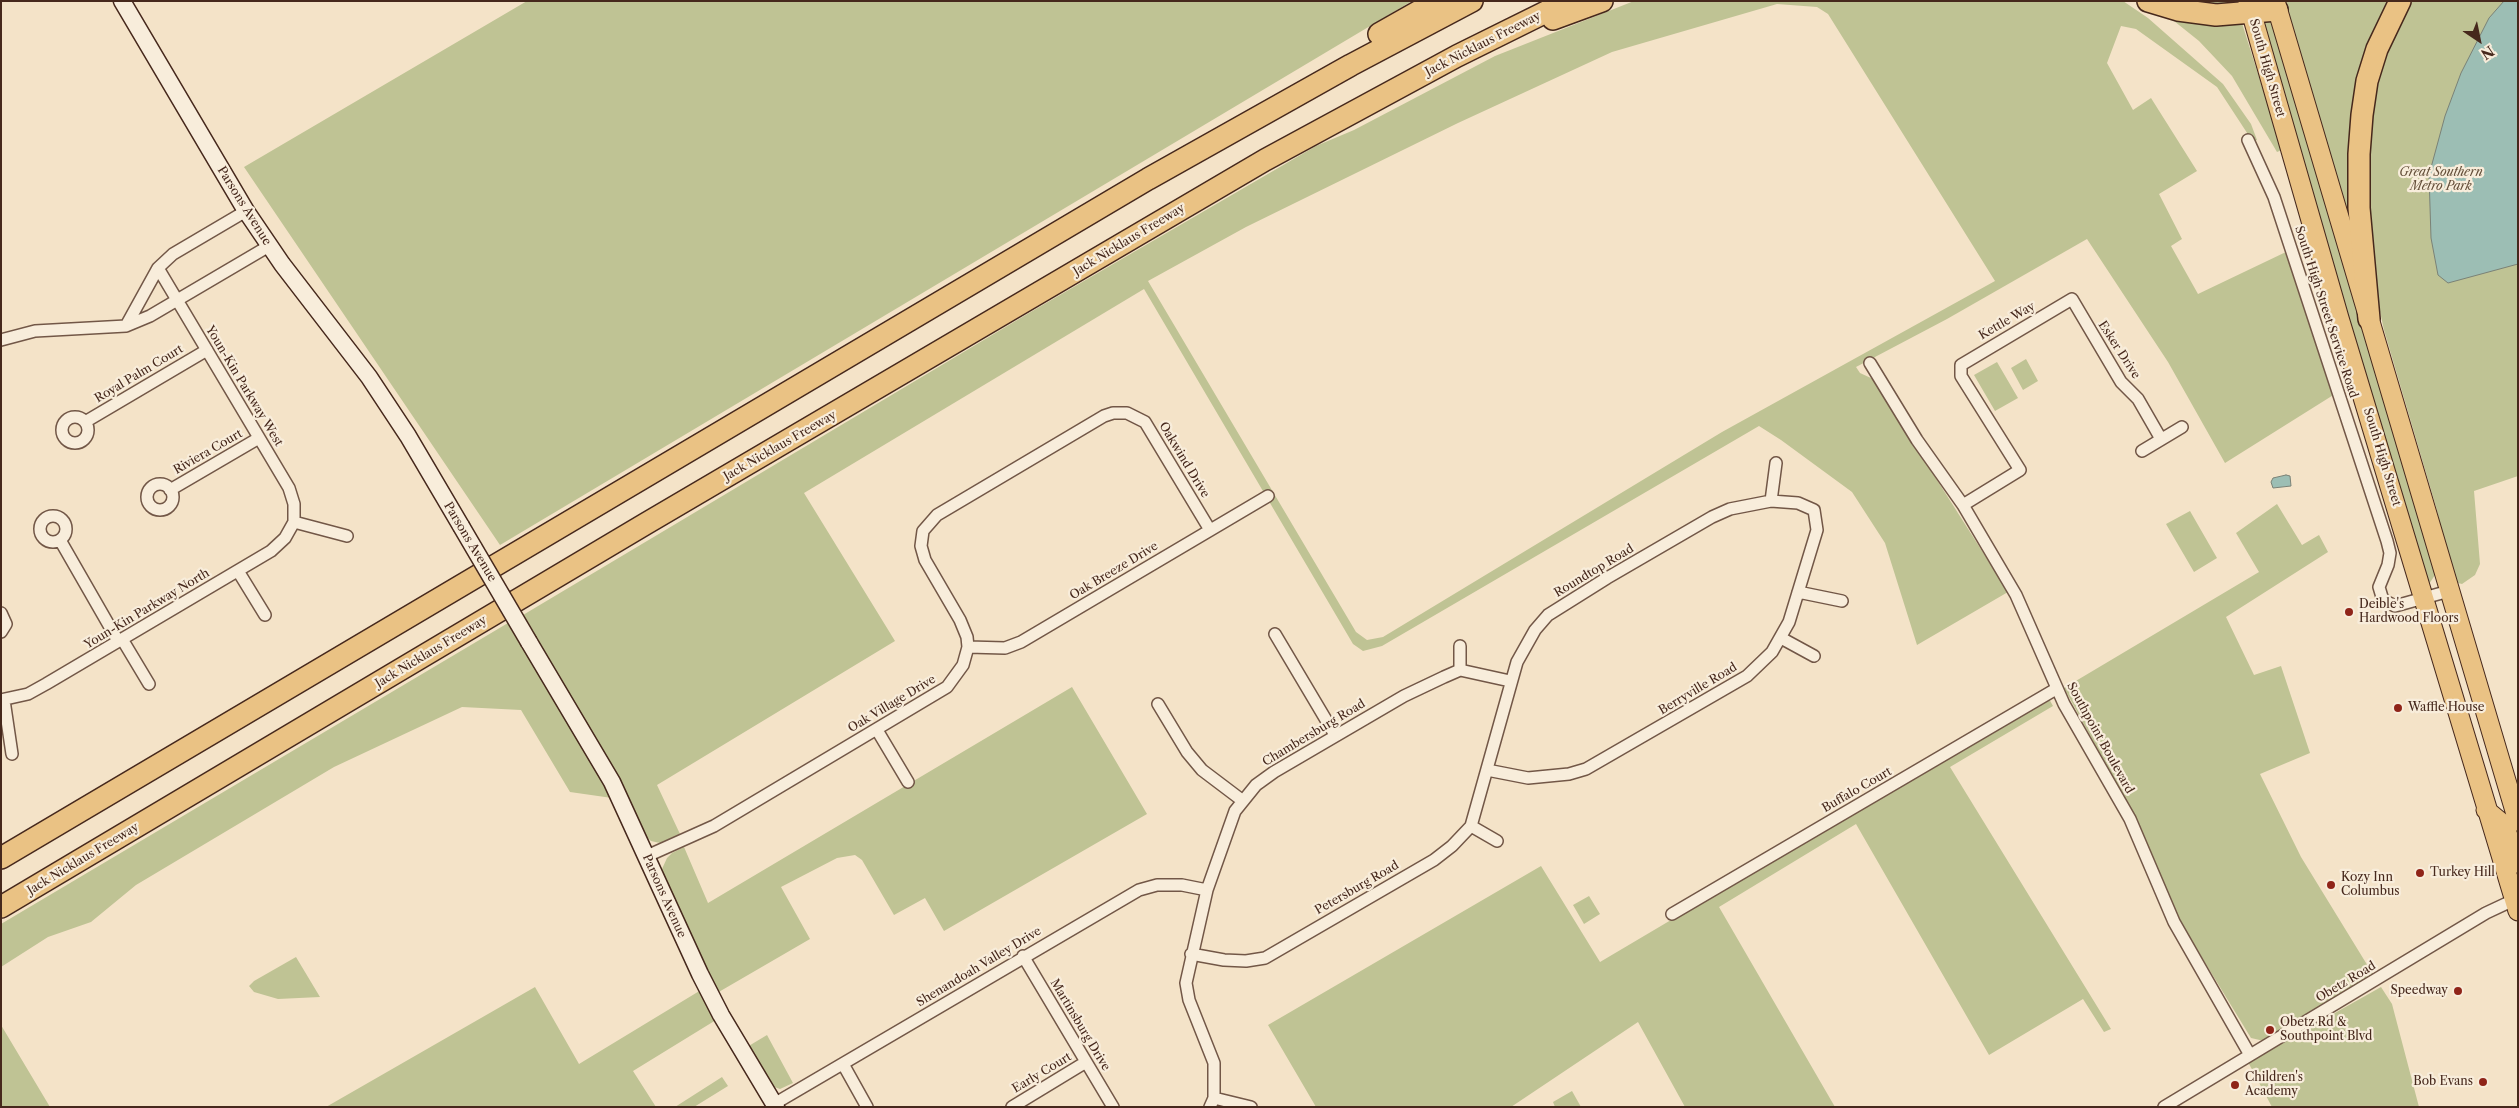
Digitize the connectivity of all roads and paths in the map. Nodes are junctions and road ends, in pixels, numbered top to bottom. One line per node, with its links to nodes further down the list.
1 (122, 1): 13 (street, Parsons Avenue)
2 (1437, 1): 12 (highway)
3 (1472, 1): 12 (highway)
4 (1568, 1): 10 (highway, Jack Nicklaus Freeway)
5 (1602, 1): 10 (highway)
6 (2148, 1): 9 (highway)
7 (2400, 1): 18 (highway)
8 (2276, 6): 9 (highway); 18 (main road, South High Street)
9 (2250, 7): 41 (main road, South High Street)
10 (1457, 56): 73 (highway, Jack Nicklaus Freeway)
11 (2248, 140): 41 (street, South High Street Service Road)
12 (1148, 179): 69 (highway)
13 (246, 211): 14 (street, Parsons Avenue); 15 (street)
14 (269, 246): 17 (street); 68 (street, Parsons Avenue, bridge)
15 (158, 268): 17 (street, Youn-Kin Parkway West); 19 (street)
16 (2072, 299): 26 (street, Esker Drive); 32 (street, Kettle Way)
17 (178, 300): 19 (street); 21 (street, Youn-Kin Parkway West)
18 (2369, 319): 39 (main road, South High Street)
19 (126, 326): 20 (street)
20 (1, 340)
21 (207, 350): 23 (street, Royal Palm Court); 25 (street, Youn-Kin Parkway West)
22 (1870, 363): 32 (street, Southpoint Boulevard)
23 (85, 422)
24 (2182, 427): 26 (street)
25 (259, 438): 29 (street, Riviera Court); 34 (street, Youn-Kin Parkway West)
26 (2161, 439): 27 (street)
27 (2142, 451)
28 (1776, 463): 31 (street)
29 (170, 490)
30 (1268, 496): 35 (street, Oak Breeze Drive)
31 (1771, 501): 33 (street, Roundtop Road); 53 (street, Roundtop Road)
32 (1963, 505): 55 (street, Southpoint Boulevard)
33 (1810, 508): 40 (street, Berryville Road)
34 (294, 522): 36 (street); 38 (street, Youn-Kin Parkway North)
35 (1210, 530): 50 (street, Oak Breeze Drive); 50 (street, Oakwind Drive)
36 (347, 536)
37 (60, 540): 48 (street)
38 (238, 570): 44 (street); 48 (street, Youn-Kin Parkway North)
39 (2449, 591): 41 (street, South High Street Service Road); 65 (main road, South High Street)
40 (1798, 592): 42 (street); 47 (street, Berryville Road)
41 (2423, 598): 64 (main road, South High Street)
42 (1842, 600)
43 (1, 613): 45 (street)
44 (265, 616)
45 (1, 632)
46 (1275, 634): 59 (street)
47 (1781, 638): 51 (street); 61 (street, Berryville Road)
48 (120, 640): 54 (street); 56 (street, Youn-Kin Parkway North)
49 (1460, 646): 52 (street)
50 (968, 647): 58 (street, Oak Village Drive)
51 (1814, 656)
52 (1460, 670): 53 (street); 59 (street, Chambersburg Road)
53 (1510, 681): 61 (street, Roundtop Road)
54 (149, 684)
55 (2056, 689): 74 (street, Buffalo Court); 77 (street, Southpoint Boulevard)
56 (2, 700): 60 (street)
57 (1158, 704): 63 (street)
58 (877, 730): 62 (street); 68 (street, Oak Village Drive)
59 (1335, 735): 63 (street, Chambersburg Road)
60 (12, 754)
61 (1487, 770): 66 (street, Petersburg Road)
62 (908, 782)
63 (1243, 801): 71 (street, Chambersburg Road)
64 (2486, 810): 70 (main road); 72 (main road, South High Street)
65 (2518, 821)
66 (1471, 826): 67 (street); 75 (street, Petersburg Road)
67 (1497, 841)
68 (647, 856): 81 (street, Parsons Avenue)
69 (1, 858)
70 (2518, 863)
71 (1206, 890): 75 (street, Chambersburg Road); 76 (street, Shenandoah Valley Drive)
72 (2517, 903): 77 (street, Obetz Road)
73 (1, 907)
74 (1672, 914)
75 (1191, 954): 80 (street, Chambersburg Road)
76 (1024, 956): 78 (street, Martinsburg Drive); 79 (street, Shenandoah Valley Drive)
77 (2250, 1055): 86 (street, Obetz Road)
78 (1086, 1062): 83 (street, Early Court); 84 (street, Martinsburg Drive)
79 (842, 1064): 81 (street, Shenandoah Valley Drive); 82 (street)
80 (1212, 1102): 85 (street)
81 (775, 1105)
82 (868, 1107)
83 (1012, 1107)
84 (1113, 1107)
85 (1251, 1107)
86 (2164, 1107)

